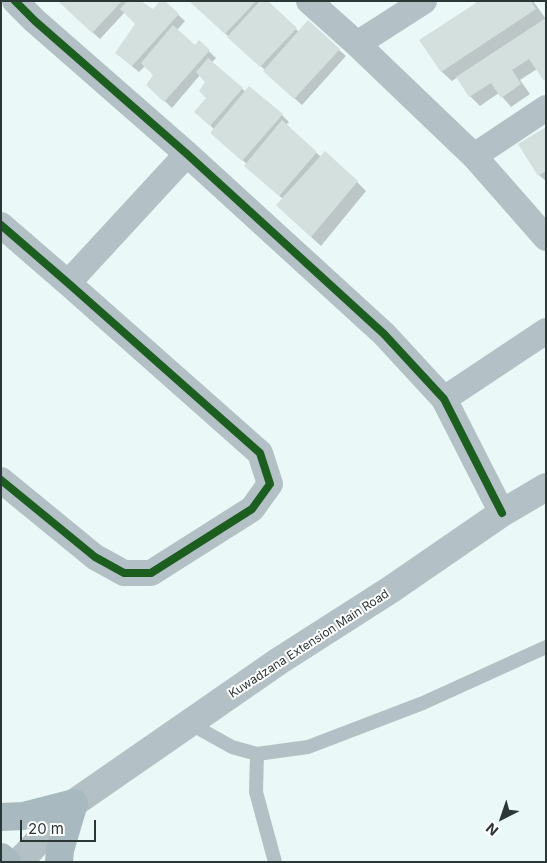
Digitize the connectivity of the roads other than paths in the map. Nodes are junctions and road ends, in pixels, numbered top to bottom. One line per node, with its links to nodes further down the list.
1 (15, 1): 6 (street)
2 (309, 1): 4 (street)
3 (424, 1): 4 (street)
4 (357, 44): 7 (street)
5 (546, 108): 7 (street)
6 (187, 154): 10 (street); 12 (street)
7 (474, 156): 9 (street)
8 (1, 226): 10 (street)
9 (546, 238)
10 (68, 283): 13 (street)
11 (546, 331): 12 (street)
12 (444, 399): 15 (street)
13 (1, 480)
14 (546, 488): 15 (street, Kuwadzana Extension Main Road)
15 (502, 514): 17 (street, Kuwadzana Extension Main Road)
16 (546, 647): 18 (lane)
17 (189, 723): 18 (lane); 19 (street, Kuwadzana Extension Main Road)
18 (257, 754): 25 (lane)
19 (74, 803): 20 (highway); 23 (street, Kuwadzana Extension Main Road); 24 (highway)
20 (1, 817)
21 (1, 857): 22 (highway)
22 (7, 862)
23 (19, 862)
24 (59, 862)
25 (275, 862)

